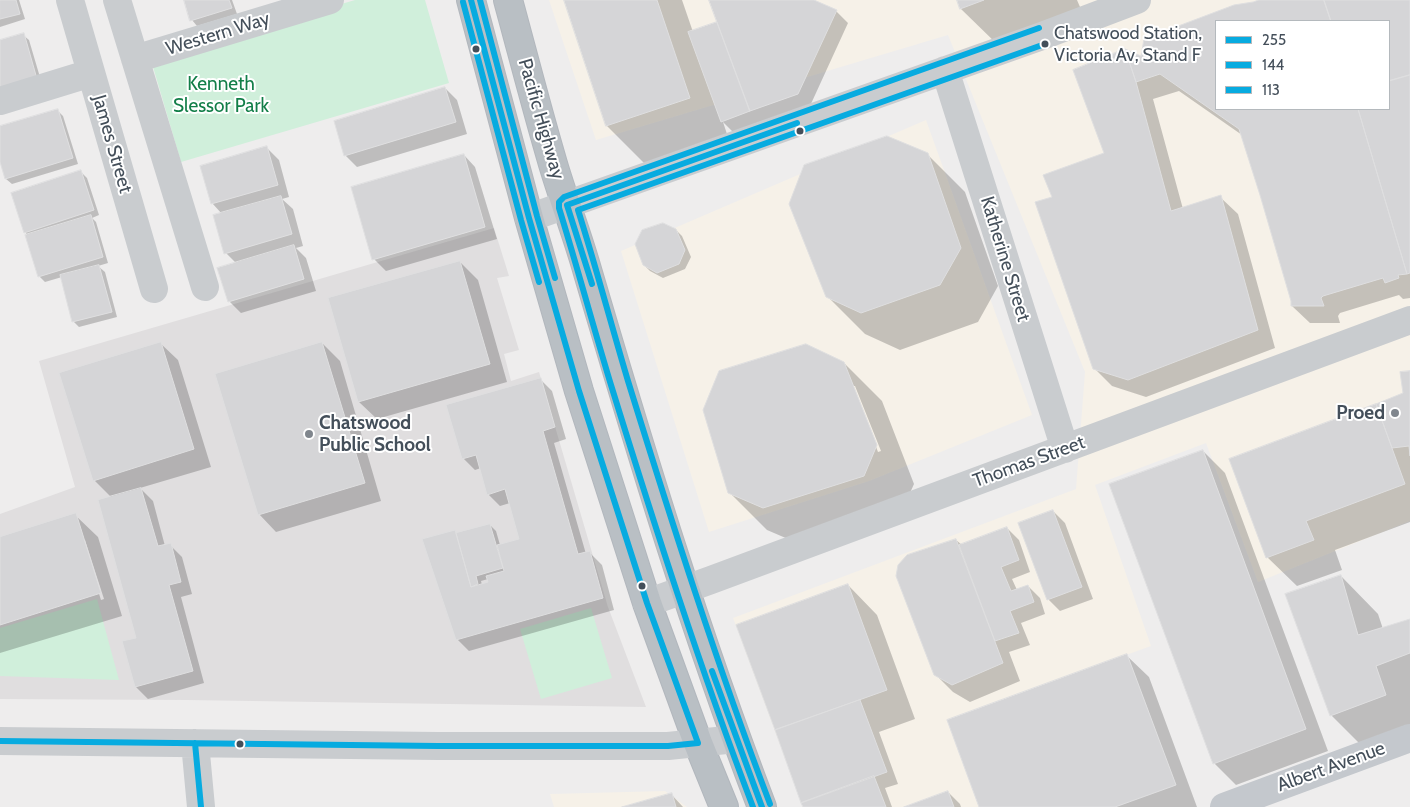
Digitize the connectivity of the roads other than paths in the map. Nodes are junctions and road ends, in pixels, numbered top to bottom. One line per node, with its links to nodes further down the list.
1 (70, 0): 9 (street, James Street)
2 (117, 0): 7 (street)
3 (330, 0): 7 (street, Western Way)
4 (470, 0): 12 (highway, Pacific Highway)
5 (508, 0): 11 (highway, Pacific Highway)
6 (1137, 0): 8 (street)
7 (135, 59): 13 (street)
8 (945, 70): 11 (street); 16 (street, Katherine Street)
9 (91, 73): 10 (street); 14 (street, James Street)
10 (0, 101)
11 (567, 205): 12 (street); 17 (highway, Pacific Highway)
12 (529, 218): 18 (highway, Pacific Highway)
13 (205, 287)
14 (154, 289)
15 (1410, 320): 16 (street, Thomas Street)
16 (1065, 449): 17 (street, Thomas Street)
17 (685, 590): 18 (street, Thomas Street); 20 (highway, Pacific Highway)
18 (648, 603): 23 (highway, Pacific Highway)
19 (1410, 738): 27 (main road, Albert Avenue)
20 (736, 739): 23 (street); 26 (highway, Pacific Highway)
21 (0, 741): 22 (street)
22 (195, 744): 23 (street); 24 (street)
23 (698, 744): 25 (highway, Pacific Highway)
24 (201, 807)
25 (724, 807)
26 (762, 807)
27 (1224, 807)

